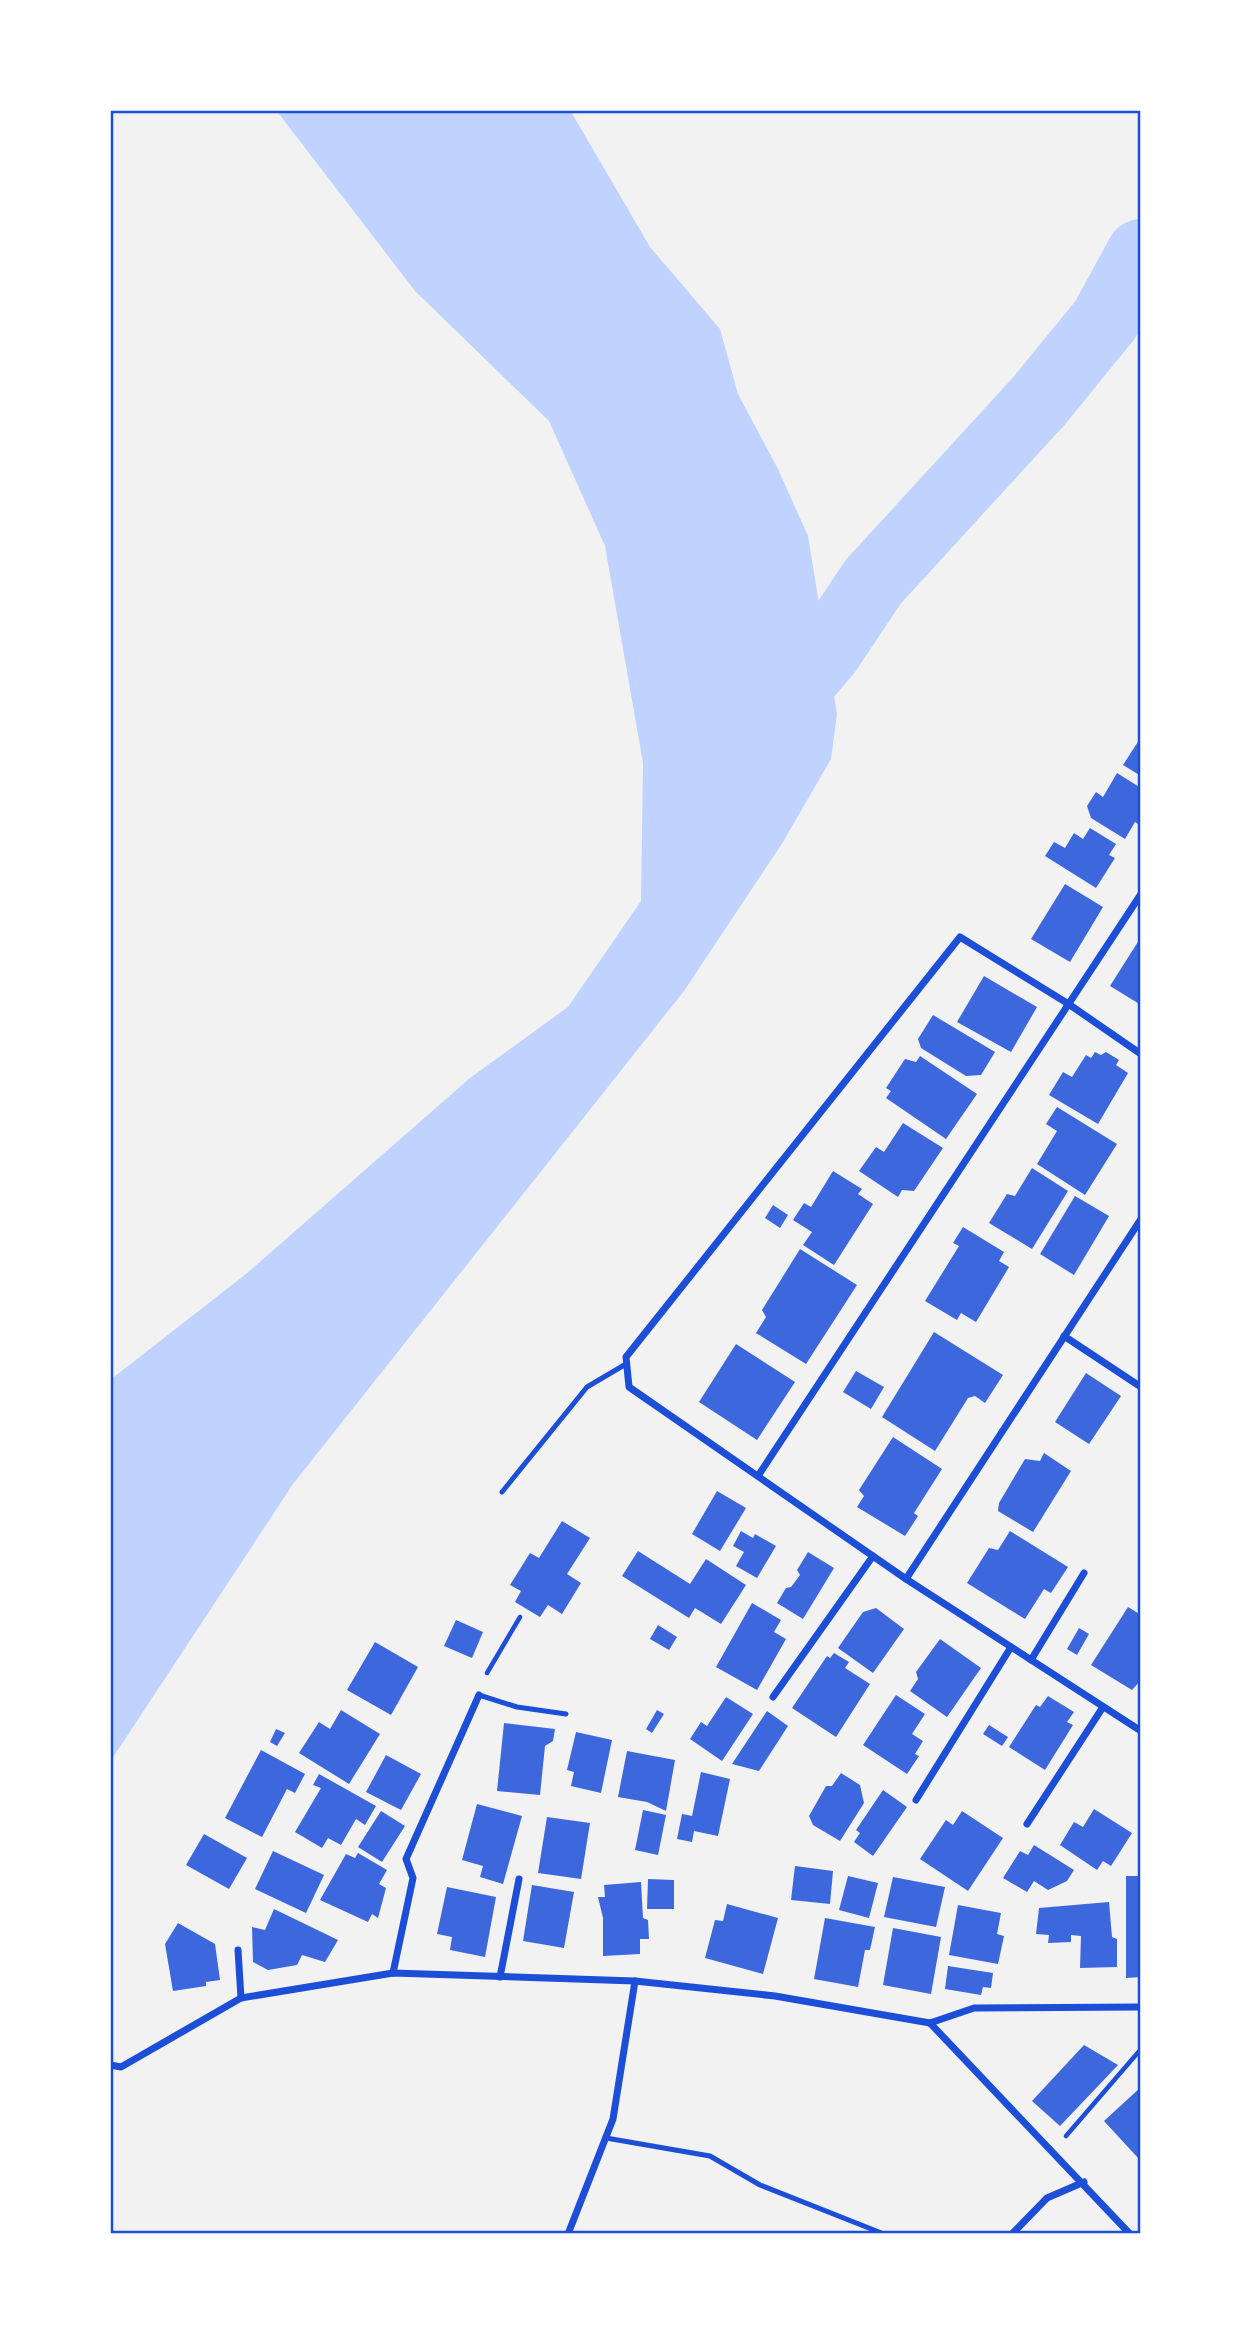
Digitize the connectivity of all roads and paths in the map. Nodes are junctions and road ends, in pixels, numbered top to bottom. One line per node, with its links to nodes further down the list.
1 (1141, 894): 2 (street)
2 (1067, 1003): 3 (street); 6 (street); 8 (street)
3 (1141, 1054)
4 (1141, 1219): 5 (street)
5 (1064, 1336): 7 (street); 12 (street)
6 (626, 1364): 8 (street); 9 (lane)
7 (1141, 1387)
8 (758, 1476): 10 (street)
9 (502, 1492)
10 (873, 1556): 12 (street); 17 (street)
11 (1084, 1573): 15 (street)
12 (906, 1579): 14 (street)
13 (520, 1617): 16 (path)
14 (1011, 1647): 15 (street); 21 (street)
15 (1031, 1660): 18 (street)
16 (479, 1695): 19 (lane); 25 (street)
17 (773, 1697)
18 (1103, 1707): 20 (street); 22 (street)
19 (566, 1714)
20 (1141, 1731)
21 (916, 1800)
22 (1027, 1824)
23 (519, 1879): 26 (street)
24 (238, 1950): 28 (street)
25 (393, 1973): 26 (street); 28 (street)
26 (500, 1977): 27 (street)
27 (635, 1981): 30 (street); 33 (street)
28 (241, 1998): 32 (street)
29 (1141, 2007): 30 (street)
30 (930, 2023): 34 (street)
31 (1141, 2049): 34 (path)
32 (110, 2065)
33 (606, 2138): 36 (street); 37 (lane)
34 (1054, 2150): 35 (street)
35 (1084, 2182): 38 (street); 39 (street)
36 (568, 2234)
37 (884, 2234)
38 (1012, 2234)
39 (1130, 2234)

